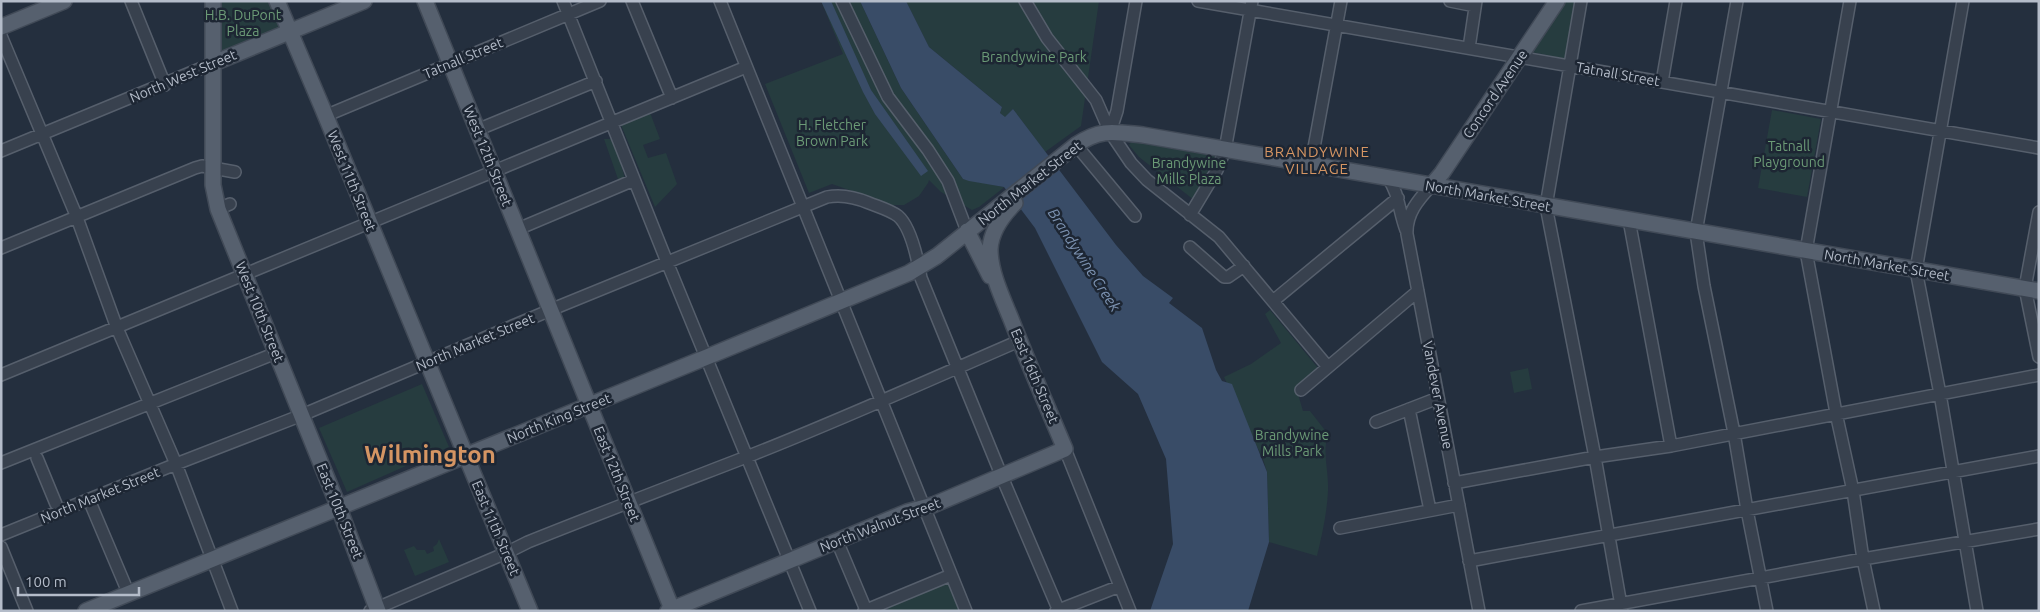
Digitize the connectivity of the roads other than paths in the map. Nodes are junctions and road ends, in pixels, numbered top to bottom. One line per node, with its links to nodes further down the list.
1 (64, 1): 27 (main road)
2 (131, 1): 38 (street)
3 (213, 1): 32 (main road, West 10th Street)
4 (277, 1): 28 (main road, West 11th Street)
5 (364, 1): 28 (main road, North West Street)
6 (425, 1): 33 (main road, West 12th Street)
7 (563, 1): 25 (street)
8 (600, 1): 25 (street, Tatnall Street)
9 (632, 1): 40 (street)
10 (720, 1): 35 (street)
11 (842, 1): 70 (street)
12 (1025, 1): 46 (street)
13 (1136, 1): 46 (street)
14 (1198, 1): 24 (street, Tatnall Street)
15 (1341, 1): 26 (street)
16 (1450, 1): 23 (street)
17 (1557, 1): 31 (main road, Concord Avenue)
18 (1581, 1): 34 (street)
19 (1676, 1): 37 (street)
20 (1737, 1): 39 (street)
21 (1850, 1): 41 (street)
22 (1963, 1): 45 (street)
23 (1476, 4): 30 (street)
24 (1251, 6): 26 (street, Tatnall Street); 49 (street)
25 (569, 14): 33 (street, Tatnall Street); 36 (street)
26 (1337, 25): 30 (street, Tatnall Street); 52 (street)
27 (1, 27)
28 (289, 31): 32 (main road, North West Street); 42 (main road, West 11th Street)
29 (1, 36): 47 (street)
30 (1469, 48): 31 (street, Tatnall Street)
31 (1520, 57): 34 (street, Tatnall Street); 58 (main road, Concord Avenue)
32 (214, 63): 38 (street, North West Street); 53 (main road, West 10th Street)
33 (450, 64): 42 (street, Tatnall Street); 44 (main road, West 12th Street)
34 (1571, 66): 37 (street, Tatnall Street); 60 (street)
35 (746, 67): 40 (street); 61 (street)
36 (596, 82): 43 (street); 44 (street)
37 (1662, 82): 39 (street, Tatnall Street)
38 (165, 85): 47 (street, North West Street)
39 (1721, 92): 41 (street, Tatnall Street); 71 (street)
40 (672, 98): 43 (street)
41 (1830, 112): 45 (street, Tatnall Street); 75 (street)
42 (326, 116): 68 (main road, West 11th Street)
43 (612, 123): 55 (street); 57 (street)
44 (477, 130): 55 (main road, West 12th Street)
45 (1940, 131): 48 (street, Tatnall Street); 79 (street)
46 (1110, 132): 49 (main road, North Market Street); 51 (main road, North Market Street); 65 (street)
47 (41, 134): 50 (street, North West Street); 64 (street)
48 (2039, 148)
49 (1225, 150): 52 (main road, North Market Street); 65 (street)
50 (1, 151)
51 (1067, 152): 62 (main road, North Market Street); 66 (street)
52 (1311, 164): 56 (main road, North Market Street)
53 (214, 168): 54 (street); 64 (street); 80 (main road, West 10th Street)
54 (235, 172)
55 (494, 172): 68 (street); 69 (main road, West 12th Street)
56 (1388, 178): 58 (main road, North Market Street); 59 (street)
57 (634, 180): 69 (street); 76 (street)
58 (1431, 186): 60 (main road, North Market Street); 72 (street, Vandever Avenue)
59 (1398, 198): 72 (street); 84 (street)
60 (1546, 206): 67 (main road, North Market Street); 112 (street)
61 (804, 207): 76 (street, North Market Street); 78 (street, North Market Street); 85 (street)
62 (1005, 207): 70 (main road, North Market Street); 83 (main road, East 16th Street)
63 (2039, 212): 81 (street)
64 (76, 215): 74 (street); 87 (street)
65 (1190, 215): 77 (street)
66 (1135, 216)
67 (1628, 220): 71 (main road, North Market Street); 108 (street)
68 (369, 223): 80 (street); 92 (main road, West 11th Street)
69 (518, 229): 86 (main road, West 12th Street)
70 (967, 231): 78 (main road, North King Street); 83 (main road)
71 (1696, 232): 75 (main road, North Market Street); 107 (street)
72 (1407, 234): 82 (street, Vandever Avenue)
73 (1190, 247): 77 (street)
74 (1, 248)
75 (1806, 251): 79 (main road, North Market Street); 104 (street)
76 (667, 262): 86 (street, North Market Street); 90 (street)
77 (1244, 266): 84 (street)
78 (919, 267): 85 (main road, North King Street); 94 (street, North Market Street)
79 (1916, 270): 81 (main road, North Market Street); 98 (street)
80 (244, 276): 87 (street); 89 (main road, West 10th Street)
81 (2032, 290): 91 (street)
82 (1418, 291): 93 (street); 99 (street, Vandever Avenue)
83 (1002, 297): 88 (main road, East 16th Street)
84 (1273, 301): 93 (street)
85 (841, 302): 90 (main road, North King Street); 100 (street)
86 (551, 310): 92 (street, North Market Street); 102 (main road, East 12th Street)
87 (117, 328): 95 (street); 101 (street)
88 (1019, 341): 94 (street); 109 (main road, East 16th Street)
89 (276, 353): 101 (street); 105 (main road, West 10th Street)
90 (707, 357): 102 (main road, North King Street); 111 (street)
91 (2039, 357)
92 (426, 362): 105 (street, North Market Street); 110 (main road, East 11th Street)
93 (1328, 367): 97 (street)
94 (958, 368): 100 (street); 118 (street, North Market Street)
95 (1, 375)
96 (2039, 375): 98 (street)
97 (1301, 390)
98 (1940, 394): 104 (street); 117 (street)
99 (1438, 398): 103 (street); 119 (street, Vandever Avenue)
100 (881, 401): 111 (street); 126 (street)
101 (150, 402): 115 (street); 116 (street)
102 (589, 405): 110 (main road, North King Street); 121 (main road, East 12th Street)
103 (1409, 409): 106 (street); 127 (street)
104 (1836, 414): 107 (street); 120 (street)
105 (302, 415): 116 (street, North Market Street); 125 (main road, East 10th Street)
106 (1376, 422)
107 (1734, 433): 108 (street); 128 (street)
108 (1671, 446): 112 (street)
109 (1065, 449): 118 (main road, North Walnut Street); 144 (street, East 16th Street)
110 (466, 456): 125 (main road, North King Street); 136 (main road, East 11th Street)
111 (747, 456): 121 (street); 139 (street)
112 (1595, 456): 119 (street); 131 (street)
113 (2039, 456): 117 (street)
114 (37, 458): 122 (street)
115 (1, 464)
116 (176, 464): 132 (street, North Market Street); 138 (street)
117 (1953, 471): 120 (street); 134 (street)
118 (1002, 477): 126 (main road, North Walnut Street); 149 (street, North Market Street)
119 (1454, 483): 123 (street, Vandever Avenue)
120 (1853, 491): 128 (street); 137 (street)
121 (629, 502): 136 (street); 147 (main road, East 12th Street)
122 (56, 504)
123 (1459, 505): 127 (street); 140 (street, Vandever Avenue)
124 (92, 507): 143 (street)
125 (339, 508): 138 (main road, North King Street); 146 (main road, East 10th Street)
126 (924, 508): 133 (main road, North Walnut Street); 141 (street)
127 (1430, 510): 129 (street)
128 (1746, 510): 131 (street); 142 (street)
129 (1340, 528)
130 (2039, 529): 134 (street)
131 (1608, 534): 140 (street); 145 (street)
132 (1, 535)
133 (837, 540): 139 (main road, North Walnut Street); 148 (street)
134 (1966, 542): 137 (street); 161 (street)
135 (1, 547): 150 (street)
136 (506, 553): 146 (street); 153 (main road, East 11th Street)
137 (1863, 558): 142 (street); 160 (street)
138 (213, 559): 151 (main road, North King Street); 152 (street)
139 (790, 560): 147 (main road, North Walnut Street); 154 (street)
140 (1469, 561): 157 (street, Vandever Avenue)
141 (951, 575): 148 (street); 155 (street)
142 (1760, 578): 145 (street); 159 (street)
143 (125, 585)
144 (1120, 586): 149 (street); 156 (street, East 16th Street)
145 (1621, 607): 158 (street)
146 (376, 610)
147 (671, 610)
148 (865, 610)
149 (1058, 610)
150 (27, 611)
151 (86, 611)
152 (232, 611)
153 (530, 611)
154 (810, 611)
155 (966, 611)
156 (1130, 611)
157 (1479, 611)
158 (1581, 611)
159 (1767, 611)
160 (1874, 611)
161 (1977, 611)

